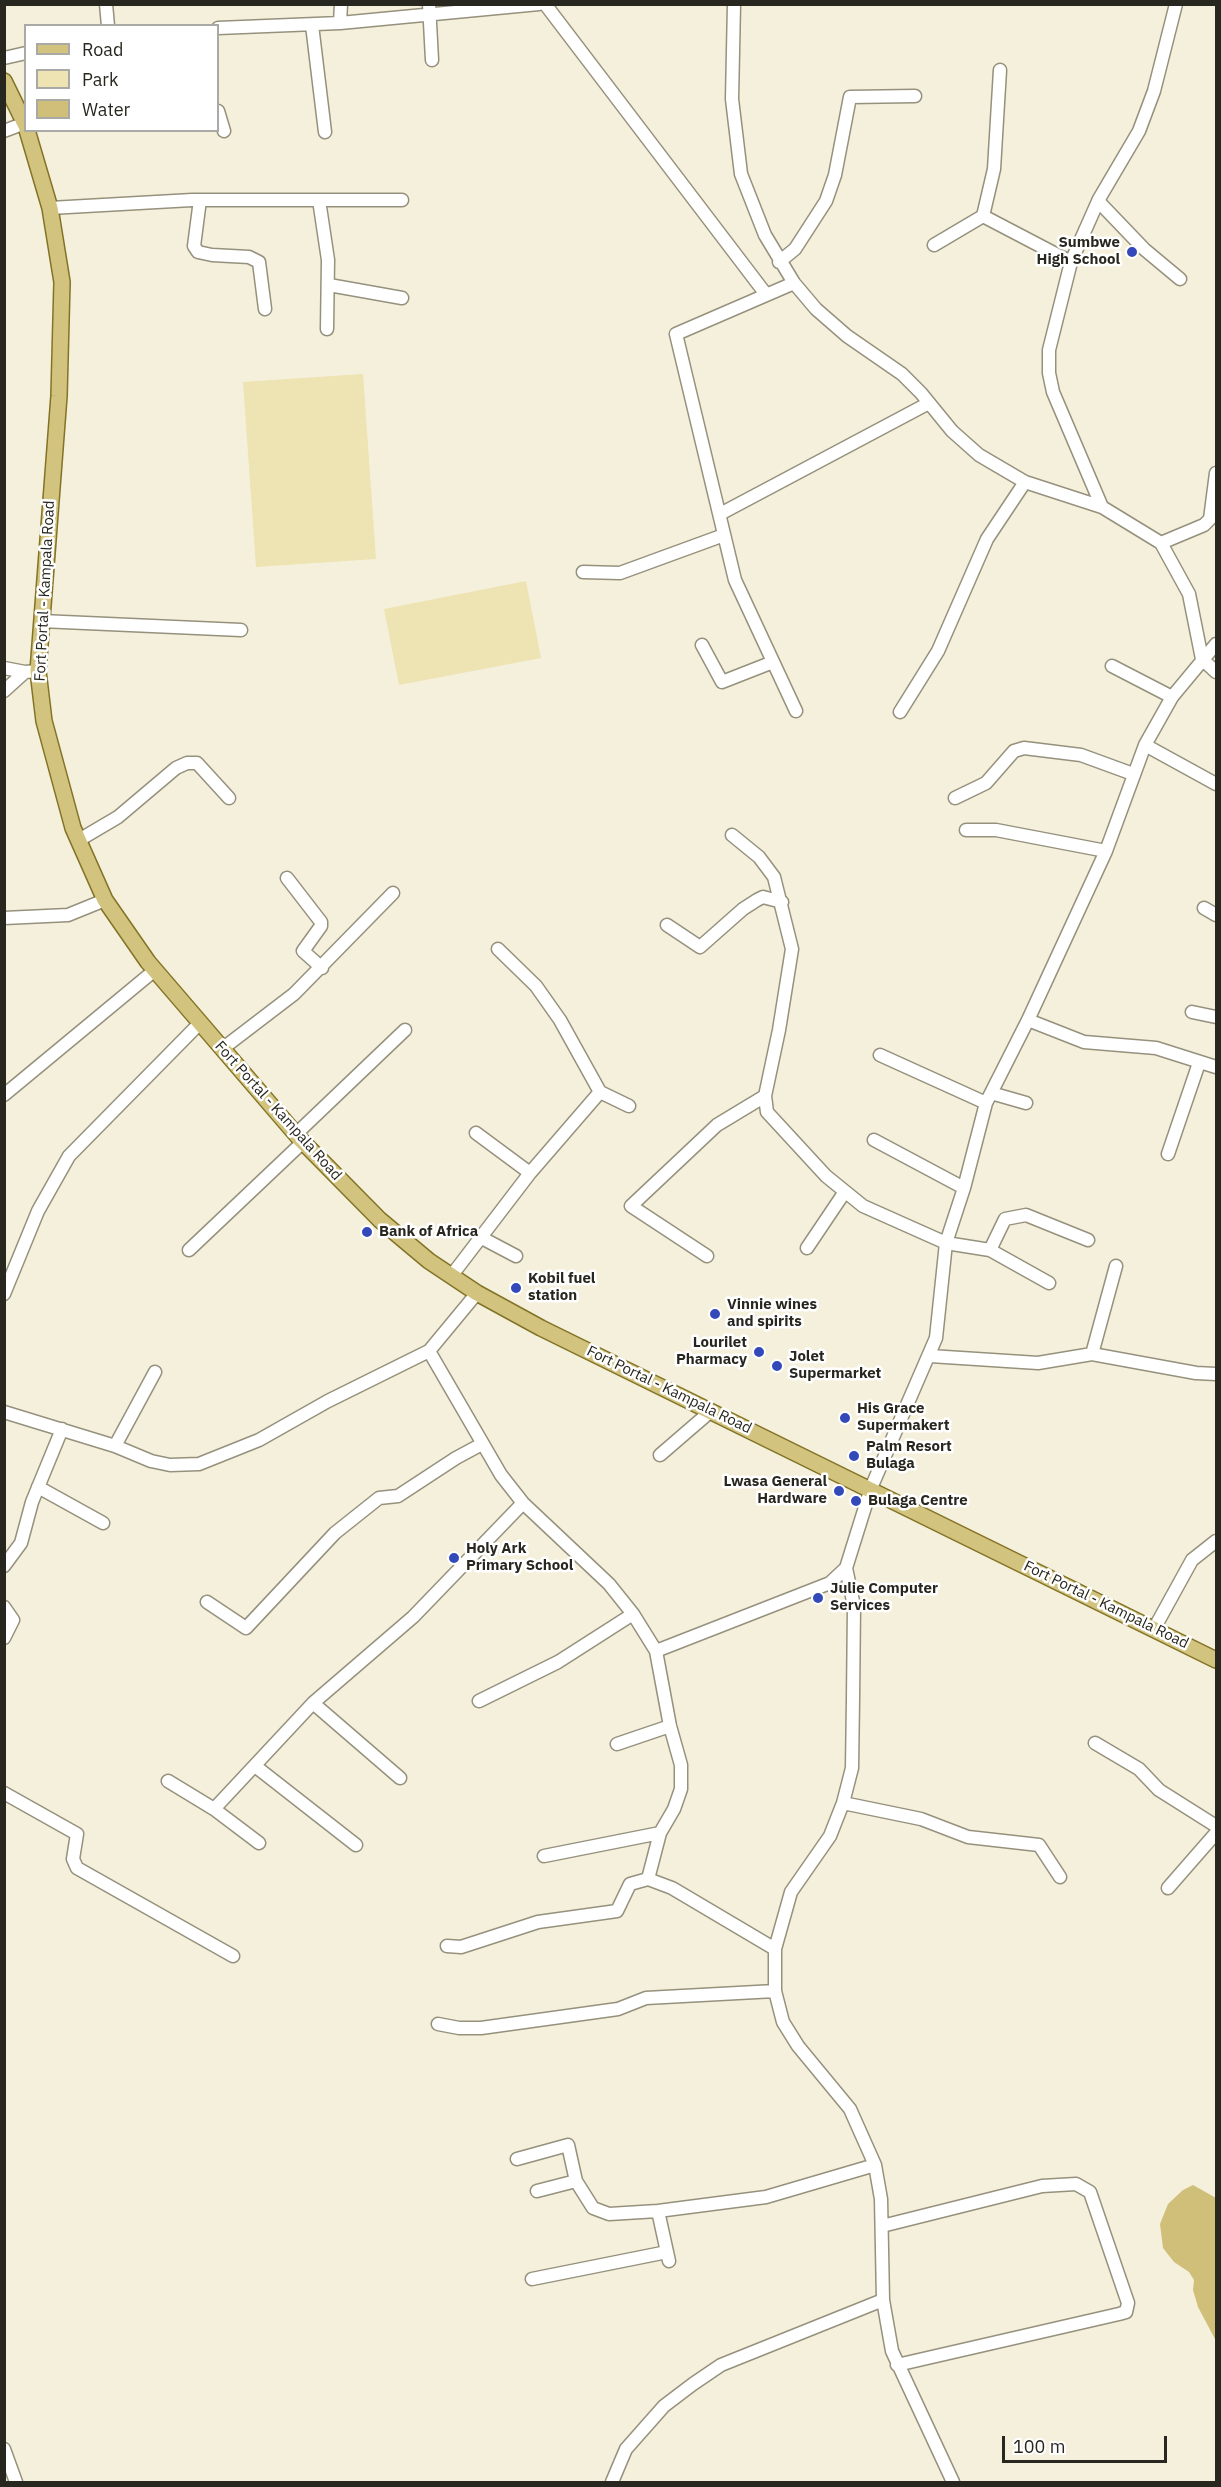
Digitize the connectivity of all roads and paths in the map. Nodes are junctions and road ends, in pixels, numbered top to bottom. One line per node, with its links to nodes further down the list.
1 (106, 4): 9 (street)
2 (341, 4): 8 (street)
3 (539, 4): 7 (street)
4 (545, 4): 37 (street)
5 (734, 4): 32 (street)
6 (1176, 4): 28 (street)
7 (430, 10): 8 (street); 14 (street)
8 (340, 23): 10 (street)
9 (108, 24)
10 (312, 25): 11 (street); 24 (street)
11 (219, 28)
12 (24, 53): 13 (street)
13 (4, 57)
14 (432, 60)
15 (1000, 70): 30 (street)
16 (4, 81): 19 (main road, Fort Portal - Kampala Road)
17 (915, 96): 32 (street)
18 (219, 114): 22 (street)
19 (24, 123)
20 (24, 127): 21 (street)
21 (4, 130)
22 (224, 131)
23 (28, 132): 29 (main road, Fort Portal - Kampala Road)
24 (325, 132)
25 (200, 200): 26 (street); 29 (street); 39 (street)
26 (319, 200): 27 (street); 36 (street)
27 (402, 200)
28 (1098, 201): 33 (street); 34 (street)
29 (50, 207): 49 (main road, Fort Portal - Kampala Road)
30 (983, 216): 31 (street); 33 (street)
31 (934, 245)
32 (779, 262): 35 (street)
33 (1071, 262): 44 (street)
34 (1180, 279)
35 (794, 283): 37 (street); 41 (street)
36 (329, 285): 38 (street); 40 (street)
37 (765, 293): 45 (street)
38 (402, 298)
39 (265, 309)
40 (327, 329)
41 (929, 403): 43 (street); 45 (street)
42 (1216, 474): 47 (street)
43 (1025, 482): 44 (street); 62 (street)
44 (1102, 507): 47 (street)
45 (720, 514): 46 (street)
46 (724, 535): 48 (street); 54 (street)
47 (1161, 543): 53 (street)
48 (583, 572)
49 (41, 621): 50 (street); 57 (main road, Fort Portal - Kampala Road)
50 (242, 630)
51 (1216, 644): 53 (street)
52 (702, 645): 54 (street)
53 (1202, 659): 58 (street); 60 (street)
54 (773, 662): 61 (street)
55 (1112, 666): 60 (street)
56 (4, 668): 57 (street)
57 (32, 671): 59 (street); 70 (main road, Fort Portal - Kampala Road)
58 (1216, 672)
59 (4, 691)
60 (1172, 697): 63 (street)
61 (796, 711)
62 (900, 712)
63 (1145, 745): 64 (street); 65 (street)
64 (1133, 774): 67 (street); 71 (street)
65 (1216, 783)
66 (229, 798): 70 (street)
67 (956, 798)
68 (966, 830): 71 (street)
69 (732, 835): 75 (street)
70 (80, 840): 74 (main road, Fort Portal - Kampala Road)
71 (1106, 851): 85 (street)
72 (286, 878): 81 (street)
73 (393, 893): 81 (street)
74 (105, 900): 78 (street); 82 (main road, Fort Portal - Kampala Road)
75 (782, 902): 79 (street); 94 (street)
76 (1204, 908): 77 (street)
77 (1216, 915)
78 (4, 918)
79 (667, 925)
80 (498, 949): 92 (street)
81 (322, 968): 88 (street)
82 (155, 970): 86 (main road, Fort Portal - Kampala Road); 93 (street)
83 (1191, 1012): 84 (street)
84 (1216, 1017)
85 (1029, 1020): 90 (street); 95 (street)
86 (199, 1024): 88 (main road, Fort Portal - Kampala Road); 117 (street)
87 (405, 1030): 99 (street)
88 (222, 1049): 99 (main road, Fort Portal - Kampala Road)
89 (880, 1055): 95 (street)
90 (1199, 1063): 91 (street); 101 (street)
91 (1216, 1067)
92 (600, 1092): 97 (street); 102 (street)
93 (4, 1095)
94 (765, 1096): 104 (street); 112 (street)
95 (988, 1098): 96 (street); 103 (street)
96 (1026, 1103)
97 (629, 1106)
98 (476, 1133): 102 (street)
99 (299, 1138): 109 (street); 114 (main road, Fort Portal - Kampala Road)
100 (874, 1140): 103 (street)
101 (1168, 1154)
102 (530, 1173): 105 (street)
103 (964, 1188): 107 (street)
104 (844, 1193): 107 (street); 108 (street)
105 (480, 1237): 111 (street); 114 (street)
106 (1088, 1240): 110 (street)
107 (946, 1243): 110 (street); 120 (street)
108 (807, 1248)
109 (189, 1250)
110 (990, 1250): 115 (street)
111 (516, 1256)
112 (707, 1256)
113 (1116, 1266): 119 (street)
114 (452, 1275): 116 (main road, Fort Portal - Kampala Road)
115 (1049, 1283)
116 (477, 1293): 118 (street); 123 (main road, Fort Portal - Kampala Road)
117 (4, 1294)
118 (429, 1351): 126 (street); 127 (street)
119 (1092, 1354): 120 (street); 122 (street)
120 (930, 1356): 130 (street)
121 (155, 1372): 127 (street)
122 (1216, 1374)
123 (711, 1411): 128 (street); 130 (main road, Fort Portal - Kampala Road)
124 (4, 1412): 125 (street)
125 (62, 1429): 127 (street); 129 (street)
126 (482, 1444): 131 (street); 136 (street)
127 (116, 1446)
128 (660, 1455)
129 (38, 1486): 132 (street); 134 (street)
130 (871, 1488): 135 (street); 139 (main road, Fort Portal - Kampala Road)
131 (523, 1503): 138 (street); 144 (street)
132 (103, 1523)
133 (1216, 1541): 139 (street)
134 (4, 1566)
135 (846, 1568): 141 (street); 152 (street)
136 (207, 1602)
137 (4, 1607): 140 (street)
138 (633, 1614): 141 (street); 143 (street)
139 (1154, 1629): 142 (main road, Fort Portal - Kampala Road)
140 (4, 1638)
141 (656, 1651): 145 (street)
142 (1216, 1660)
143 (479, 1701)
144 (313, 1703): 148 (street); 149 (street)
145 (670, 1726): 147 (street); 155 (street)
146 (1095, 1743): 154 (street)
147 (617, 1744)
148 (255, 1766): 153 (street); 158 (street)
149 (400, 1778)
150 (168, 1781): 153 (street)
151 (4, 1793): 165 (street)
152 (843, 1803): 160 (street); 164 (street)
153 (214, 1809): 157 (street)
154 (1216, 1826)
155 (660, 1833): 159 (street); 161 (street)
156 (1216, 1833): 162 (street)
157 (259, 1843)
158 (356, 1845)
159 (544, 1856)
160 (1060, 1877)
161 (648, 1879): 163 (street); 164 (street)
162 (1168, 1888)
163 (447, 1946)
164 (775, 1948): 166 (street)
165 (233, 1956)
166 (775, 1991): 167 (street); 169 (street)
167 (438, 2024)
168 (517, 2159): 170 (street)
169 (875, 2165): 172 (street); 173 (street)
170 (576, 2181): 171 (street); 172 (street)
171 (537, 2191)
172 (658, 2211): 174 (street)
173 (882, 2226): 175 (street); 176 (street)
174 (532, 2278)
175 (883, 2300): 176 (street); 179 (street)
176 (897, 2365): 180 (street)
177 (4, 2449): 178 (street)
178 (16, 2482)
179 (612, 2482)
180 (953, 2482)

